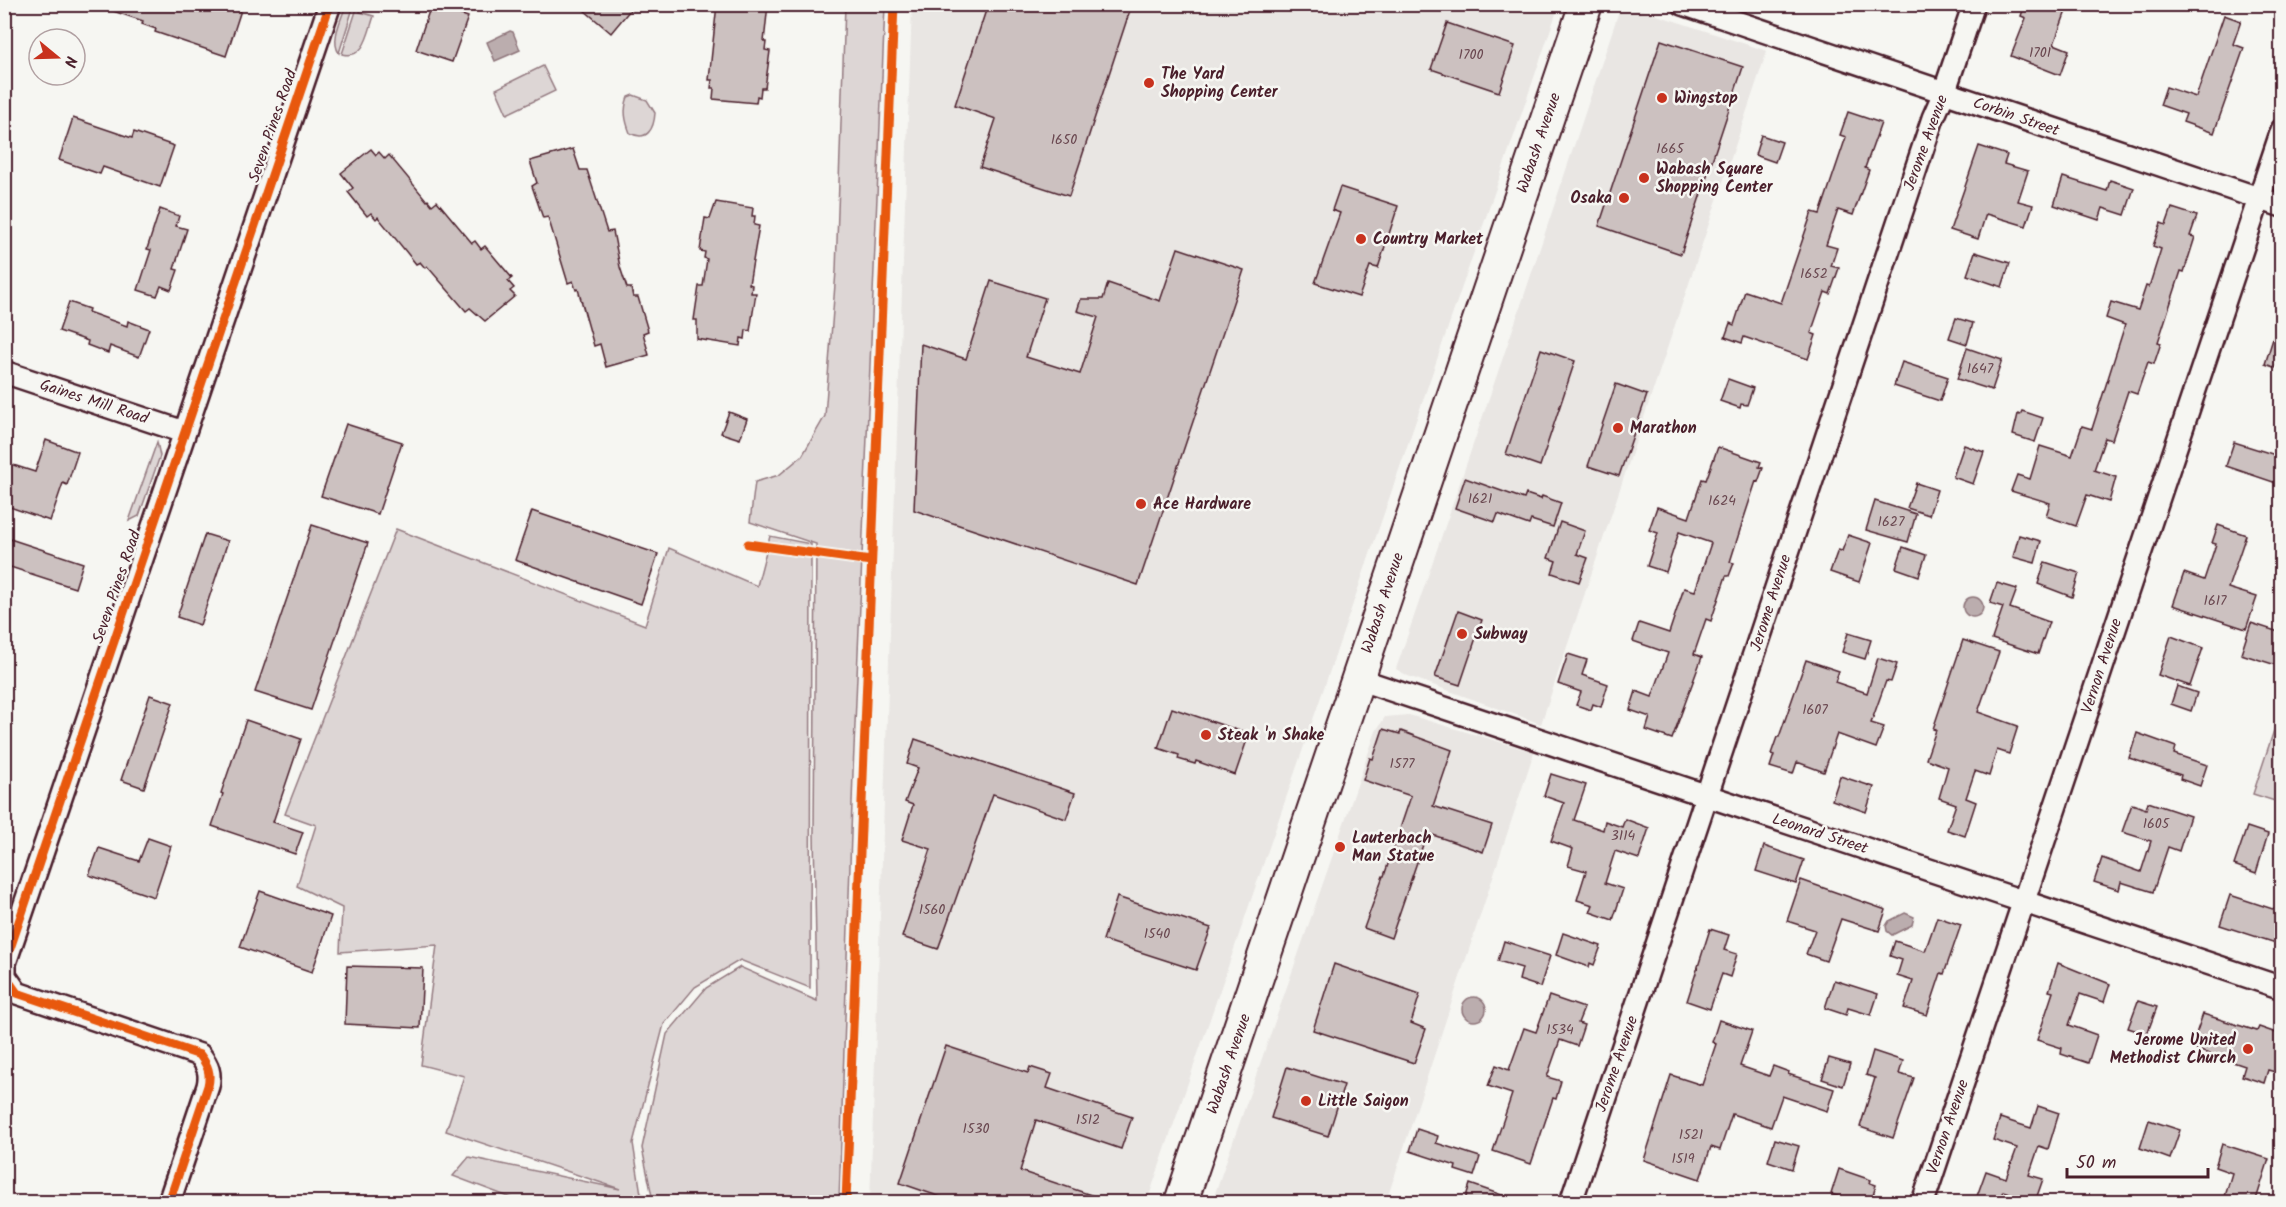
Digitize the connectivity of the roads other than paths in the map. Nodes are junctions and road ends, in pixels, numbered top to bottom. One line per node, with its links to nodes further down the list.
1 (330, 4): 10 (street, Seven Pines Road)
2 (1586, 4): 11 (main road, Wabash Avenue)
3 (1683, 4): 5 (street, Corbin Street)
4 (1974, 4): 5 (street, Jerome Avenue)
5 (1944, 93): 7 (street, Corbin Street); 12 (street, Jerome Avenue)
6 (2282, 130): 7 (street, Vernon Avenue)
7 (2258, 198): 8 (street, Corbin Street); 13 (street, Vernon Avenue)
8 (2282, 206)
9 (4, 372): 10 (street, Gaines Mill Road)
10 (184, 432): 15 (street, Seven Pines Road)
11 (1358, 679): 12 (street, Leonard Street); 16 (main road, Wabash Avenue)
12 (1706, 797): 13 (street, Leonard Street); 17 (street, Jerome Avenue)
13 (2024, 902): 14 (street, Leonard Street); 18 (street, Vernon Avenue)
14 (2282, 988)
15 (169, 1203)
16 (1181, 1203)
17 (1571, 1203)
18 (1923, 1203)

